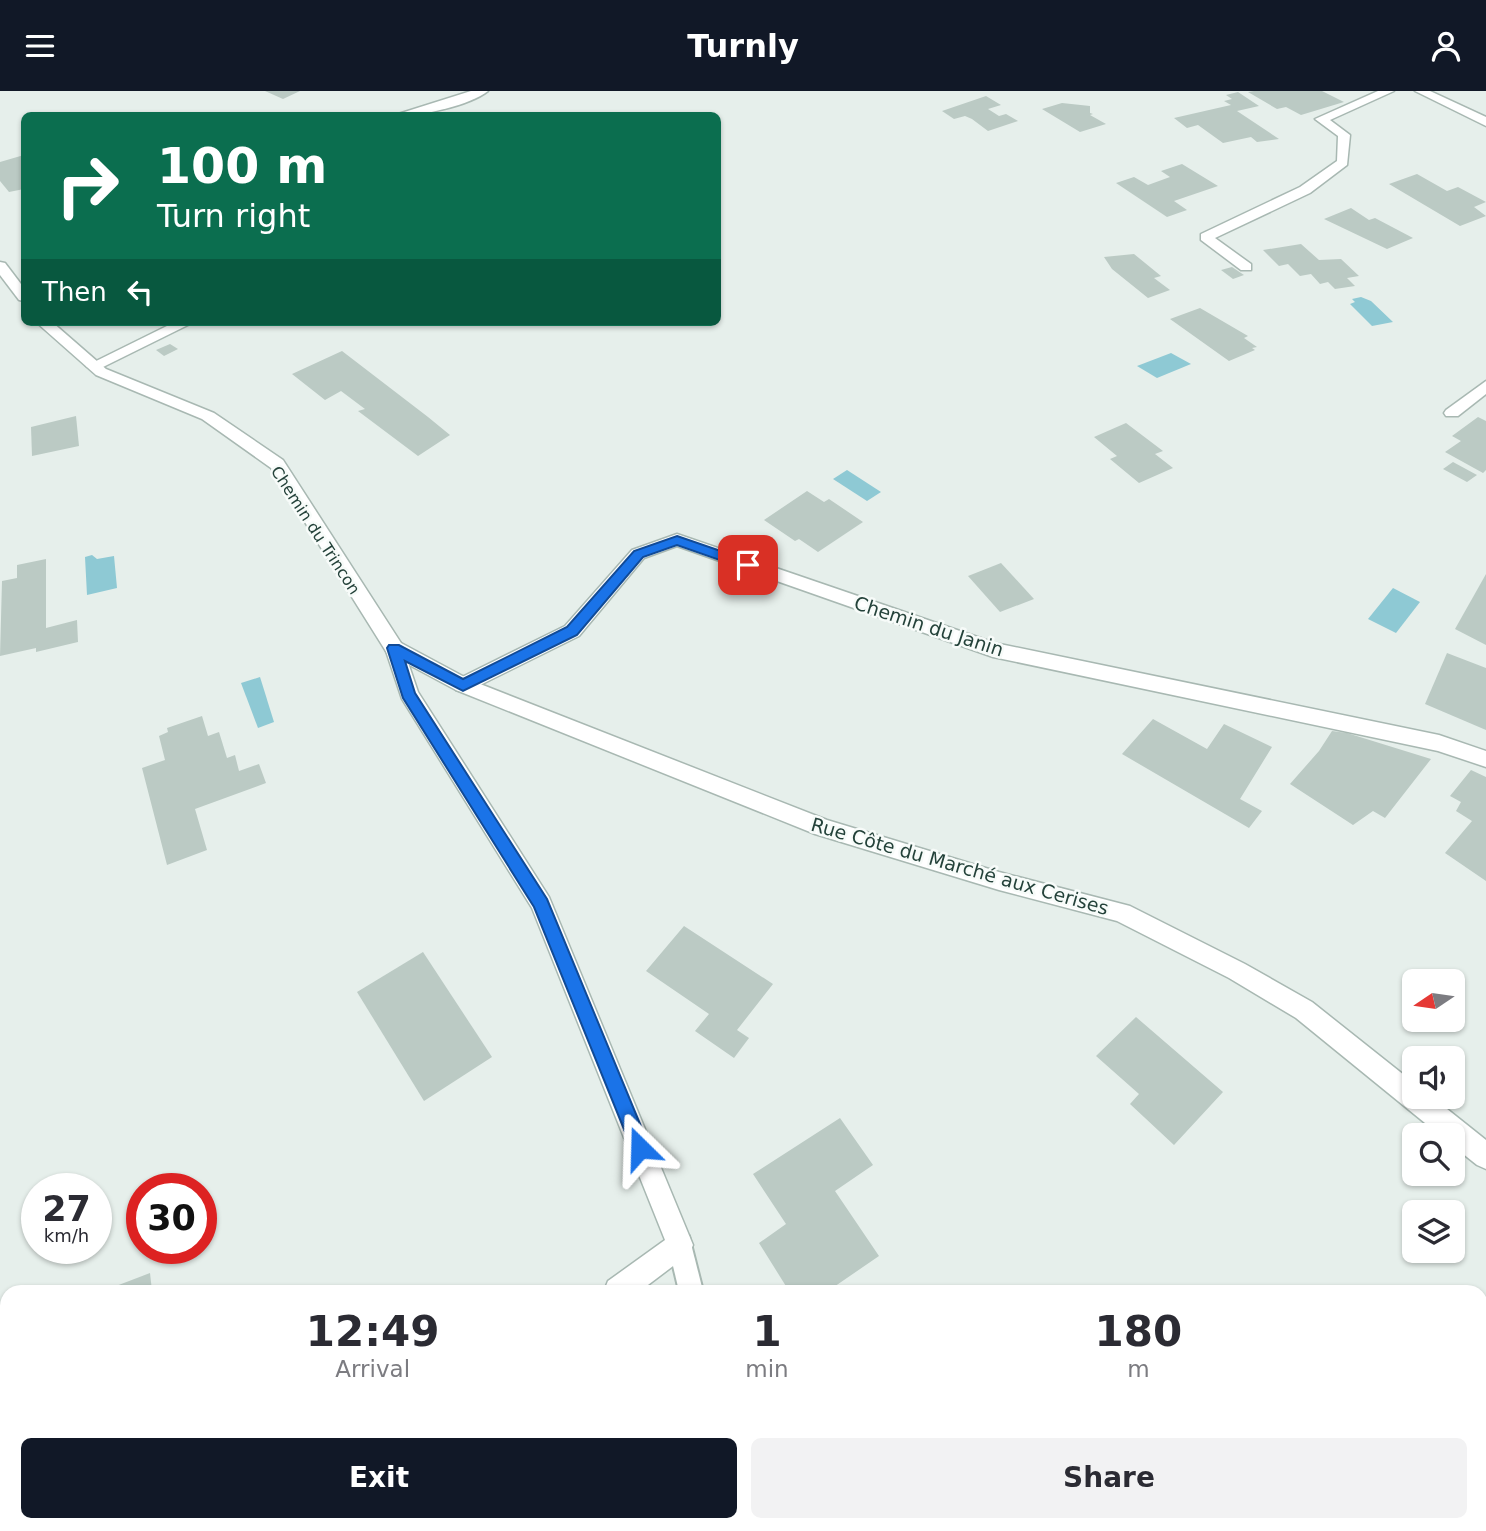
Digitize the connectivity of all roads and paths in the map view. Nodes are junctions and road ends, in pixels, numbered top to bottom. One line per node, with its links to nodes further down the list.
1 (482, 91): 4 (street)
2 (1388, 91): 7 (street)
3 (1421, 91): 5 (street)
4 (413, 112)
5 (1486, 122)
6 (0, 266): 8 (street)
7 (1246, 267)
8 (21, 293)
9 (48, 326): 11 (street, Chemin du Trincon)
10 (179, 326): 11 (street)
11 (94, 366): 14 (street, Chemin du Trincon)
12 (1486, 386): 13 (street)
13 (1452, 413)
14 (394, 648): 15 (street, Rue Côte du Marché aux Cerises); 18 (street)
15 (463, 685): 16 (street, Chemin du Janin); 17 (street, Rue Côte du Marché aux Cerises)
16 (1486, 759)
17 (1486, 1156)
18 (680, 1245): 19 (street); 20 (lane)
19 (626, 1285)
20 (690, 1285)

